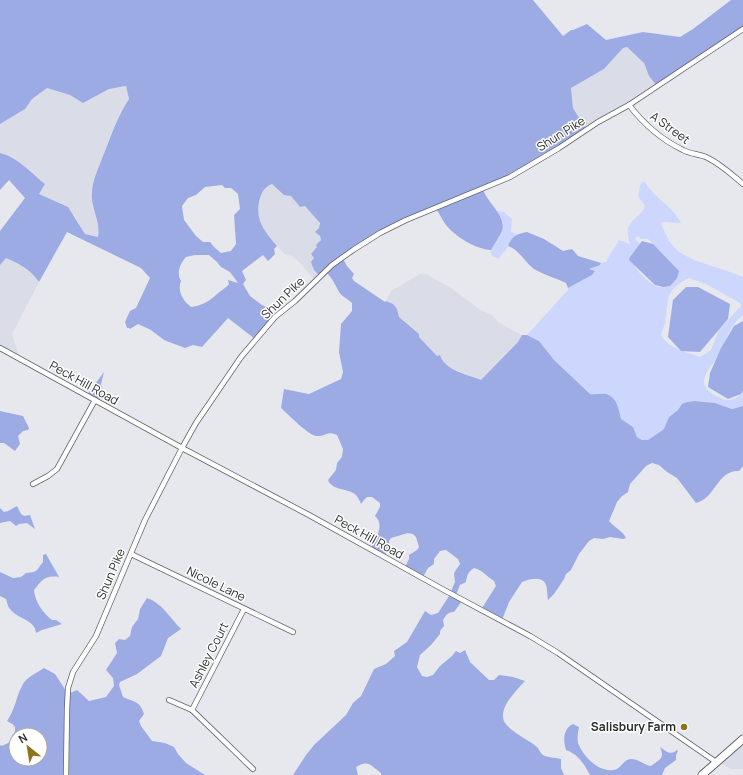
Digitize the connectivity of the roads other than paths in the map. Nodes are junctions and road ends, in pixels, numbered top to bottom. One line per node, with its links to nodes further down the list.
1 (743, 29): 2 (street, Shun Pike)
2 (629, 105): 3 (street, A Street); 6 (street, Shun Pike)
3 (743, 184)
4 (0, 348): 5 (street, Peck Hill Road)
5 (95, 400): 6 (street, Peck Hill Road); 7 (street)
6 (182, 448): 8 (street, Shun Pike); 14 (street, Peck Hill Road)
7 (33, 484)
8 (131, 554): 9 (street, Nicole Lane); 16 (street, Shun Pike)
9 (244, 609): 10 (street, Nicole Lane); 12 (street, Ashley Court)
10 (293, 632)
11 (169, 700): 12 (street)
12 (192, 710): 15 (street)
13 (743, 739): 14 (main road)
14 (716, 762): 17 (main road)
15 (253, 769)
16 (66, 775)
17 (702, 775)

